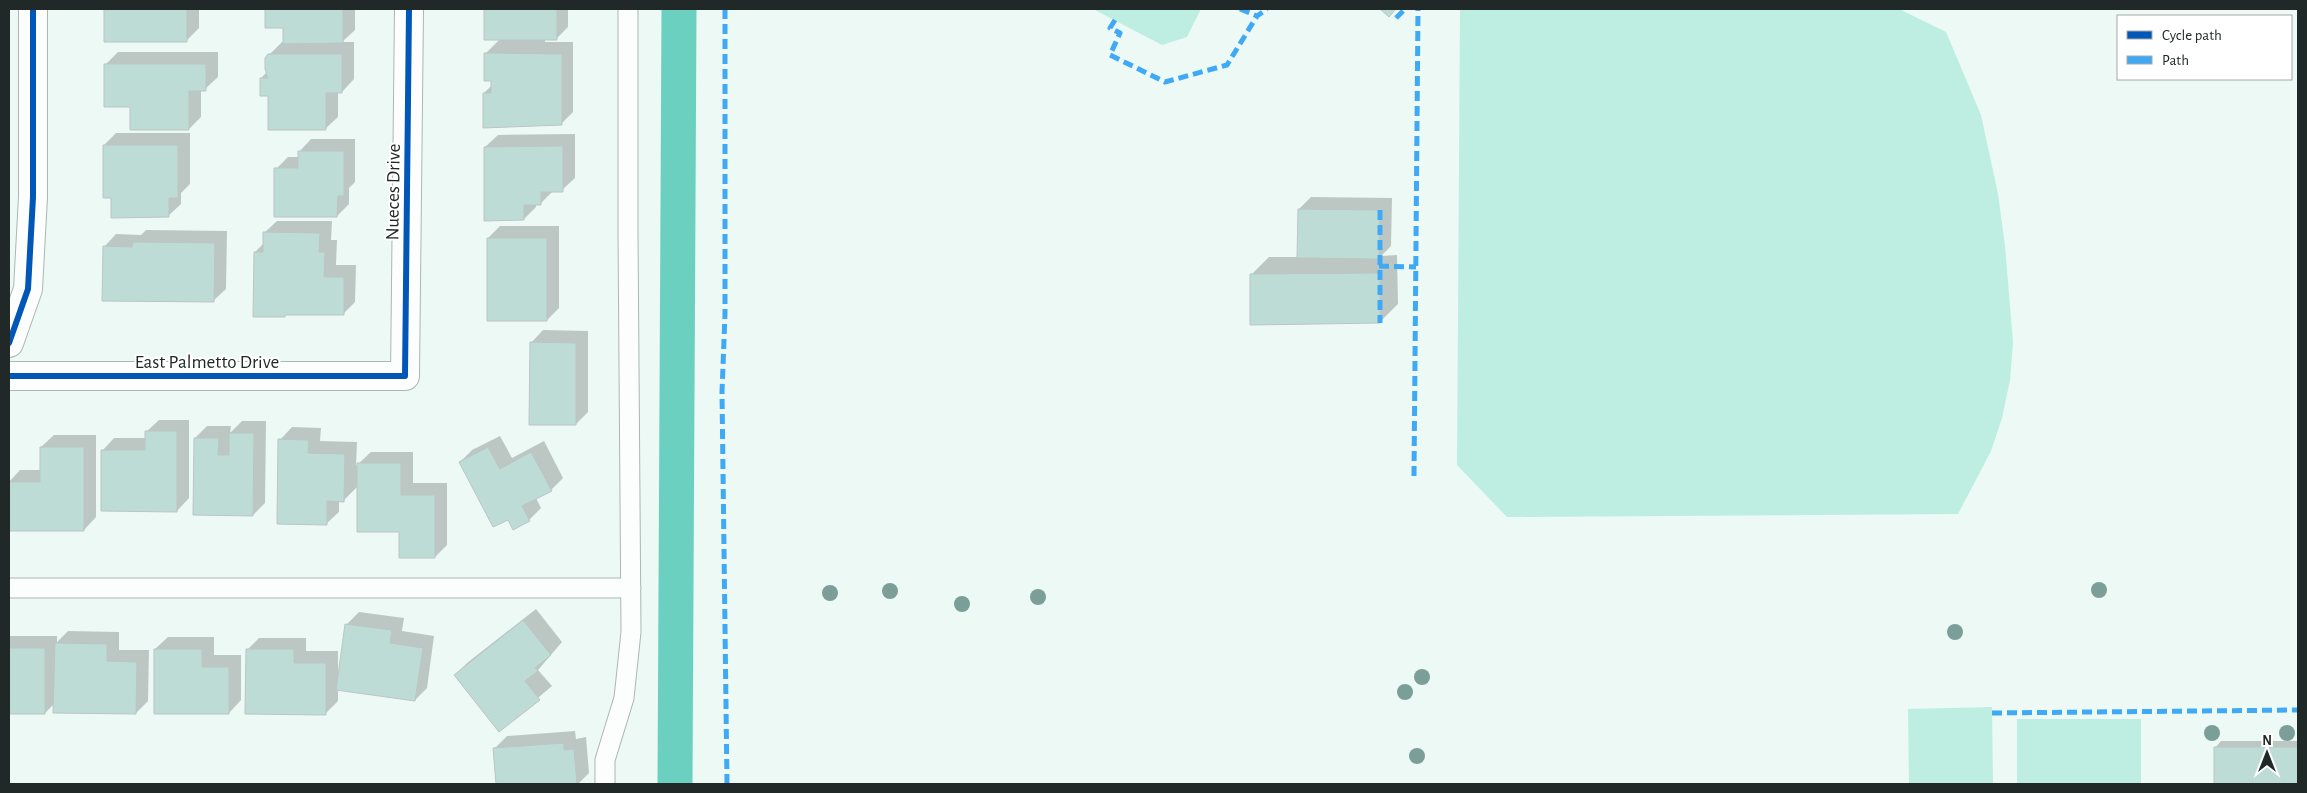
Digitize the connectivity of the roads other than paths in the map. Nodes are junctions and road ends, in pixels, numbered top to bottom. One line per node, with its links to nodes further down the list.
1 (33, 9): 4 (street)
2 (409, 9): 6 (street, Nueces Drive)
3 (628, 9): 8 (lane)
4 (9, 343)
5 (9, 376): 6 (street, East Palmetto Drive)
6 (405, 376)
7 (9, 588): 8 (lane)
8 (631, 588): 9 (lane)
9 (605, 784)

